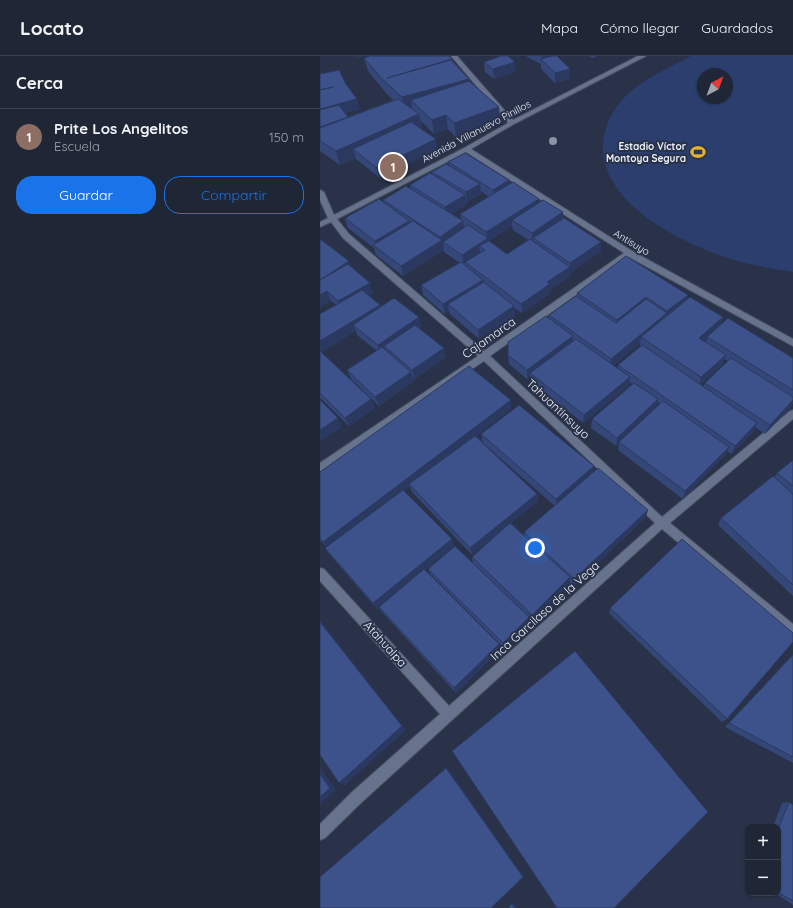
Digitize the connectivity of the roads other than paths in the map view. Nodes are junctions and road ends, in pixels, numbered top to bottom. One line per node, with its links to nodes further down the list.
1 (454, 56): 3 (street)
2 (643, 56): 3 (street, Avenida Villanuevo Pinillos)
3 (512, 123): 4 (street, Avenida Villanuevo Pinillos)
4 (466, 149): 6 (street, Avenida Villanuevo Pinillos); 8 (street, Antisuyo)
5 (320, 192): 6 (street, Tahuantinsuyo)
6 (332, 218): 7 (street, Avenida Villanuevo Pinillos); 10 (street, Tahuantinsuyo)
7 (320, 225)
8 (629, 253): 9 (street, Antisuyo); 10 (street, Cajamarca)
9 (793, 343)
10 (484, 356): 12 (street, Cajamarca); 13 (street, Tahuantinsuyo)
11 (793, 414): 13 (street, Inca Garcilaso de la Vega)
12 (320, 468)
13 (662, 523): 15 (street, Tahuantinsuyo); 16 (street, Inca Garcilaso de la Vega)
14 (320, 573): 16 (street, Atahualpa)
15 (793, 631)
16 (449, 715): 17 (street, Inca Garcilaso de la Vega)
17 (320, 833)

